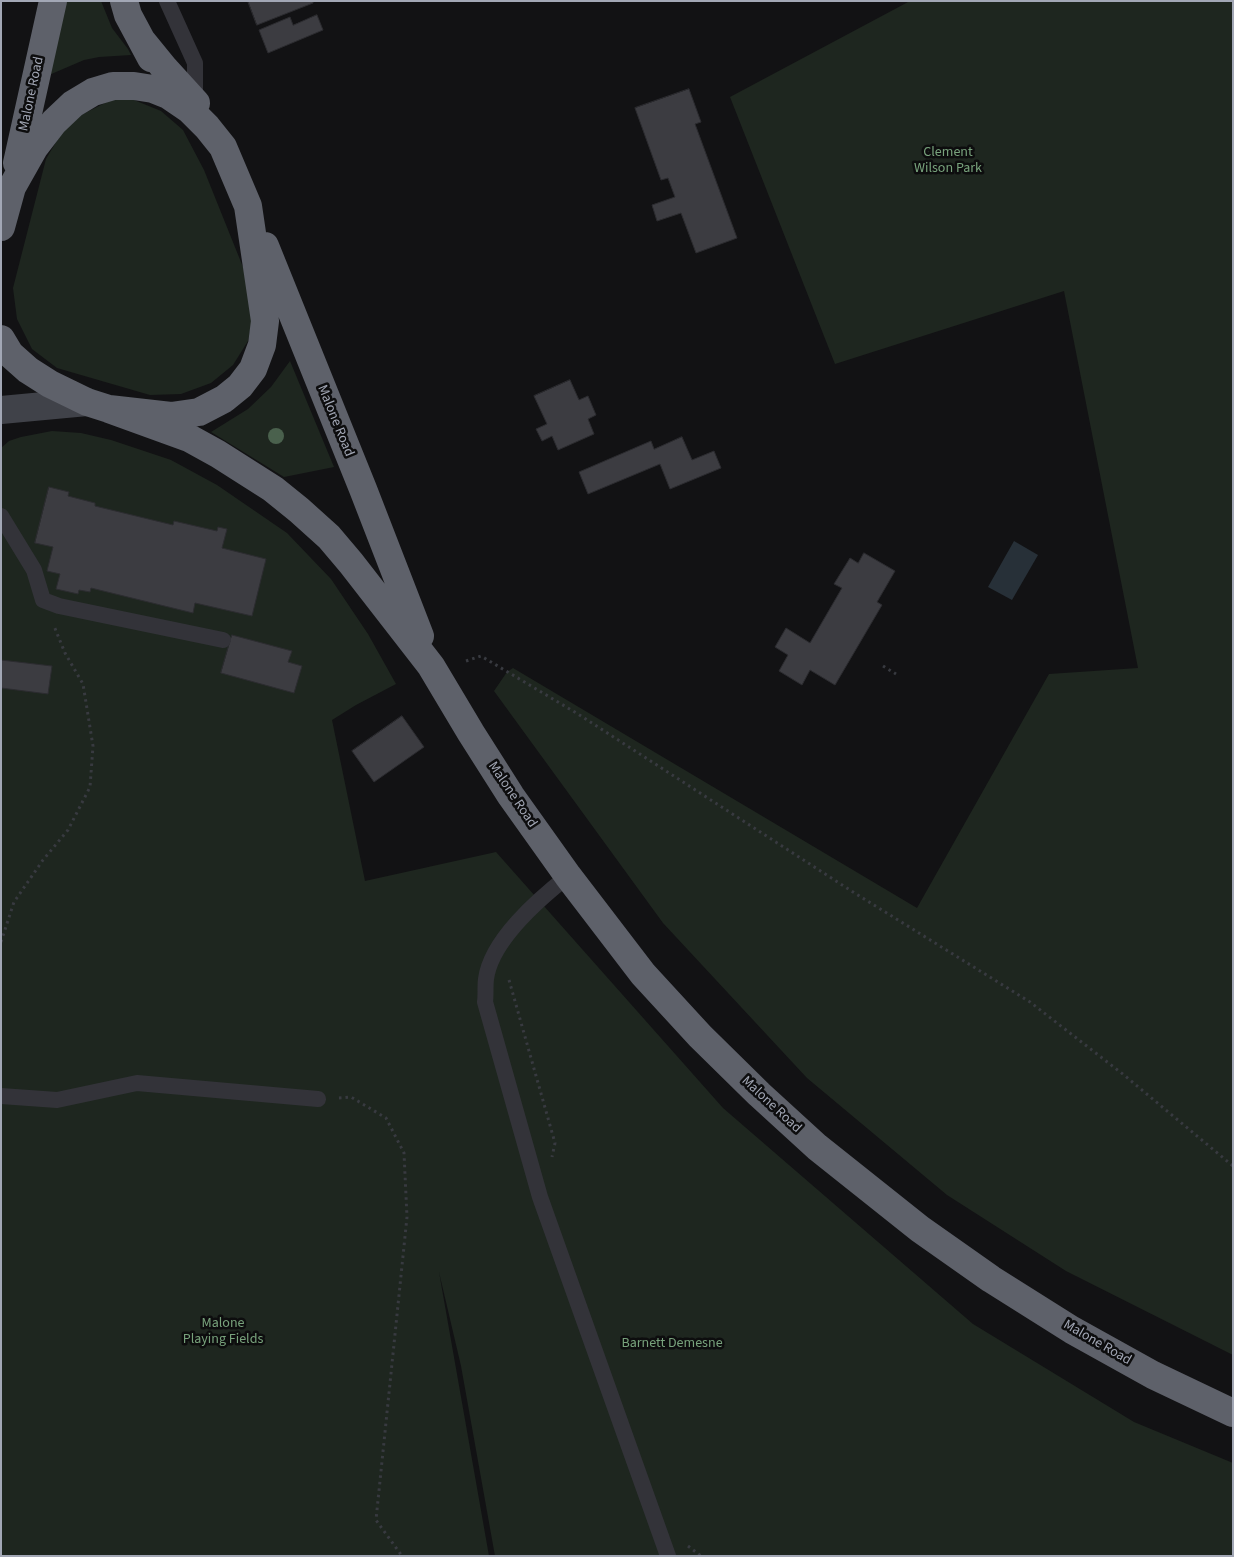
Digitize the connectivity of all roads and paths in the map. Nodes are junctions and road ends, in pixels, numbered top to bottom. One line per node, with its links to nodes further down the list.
1 (52, 1): 8 (highway, Malone Road)
2 (124, 1): 4 (highway)
3 (167, 1): 6 (lane)
4 (143, 42): 5 (highway); 6 (highway)
5 (168, 95): 7 (highway); 8 (highway)
6 (195, 102): 7 (highway)
7 (222, 147): 9 (highway)
8 (12, 187): 10 (highway)
9 (248, 206): 12 (highway); 18 (highway, Malone Road)
10 (1, 227)
11 (1, 339): 12 (highway)
12 (98, 405): 13 (main road); 18 (highway, Malone Road)
13 (1, 410)
14 (1, 516): 15 (lane)
15 (43, 600): 16 (lane); 22 (path)
16 (223, 640)
17 (466, 662): 26 (path)
18 (431, 666): 21 (highway, Malone Road)
19 (884, 666): 20 (path)
20 (896, 674)
21 (568, 876): 23 (lane); 28 (highway, Malone Road)
22 (1, 942)
23 (498, 948): 27 (lane); 27 (path)
24 (1, 1096): 25 (lane)
25 (318, 1099): 29 (path)
26 (1233, 1166)
27 (540, 1198): 30 (lane)
28 (1233, 1413)
29 (402, 1556)
30 (668, 1556)

